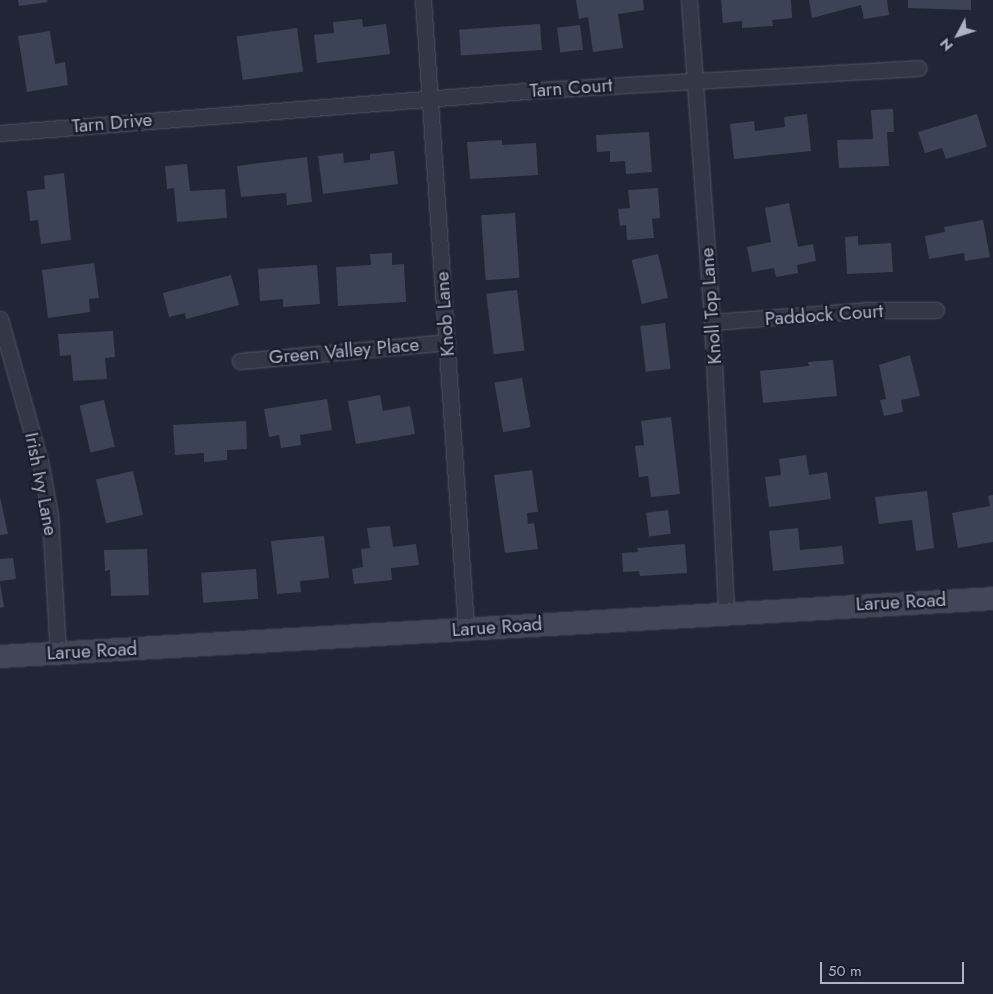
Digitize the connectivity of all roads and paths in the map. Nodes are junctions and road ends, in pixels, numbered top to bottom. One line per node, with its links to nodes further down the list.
1 (423, 0): 5 (street, Knob Lane)
2 (689, 0): 4 (street, Knoll Top Lane)
3 (918, 68): 4 (street, Tarn Court)
4 (695, 80): 5 (street, Tarn Court); 10 (street, Knoll Top Lane)
5 (429, 100): 6 (street, Tarn Court); 11 (street, Knob Lane)
6 (225, 114): 7 (street, Tarn Drive)
7 (0, 133)
8 (936, 310): 10 (street, Paddock Court)
9 (0, 319): 16 (street, Irish Ivy Lane)
10 (712, 322): 14 (street, Knoll Top Lane)
11 (447, 342): 12 (street, Green Valley Place); 15 (street, Knob Lane)
12 (240, 361)
13 (993, 598): 14 (street, Larue Road)
14 (726, 613): 15 (street, Larue Road)
15 (466, 628): 16 (street, Larue Road)
16 (58, 653): 17 (street, Larue Road)
17 (0, 656)

